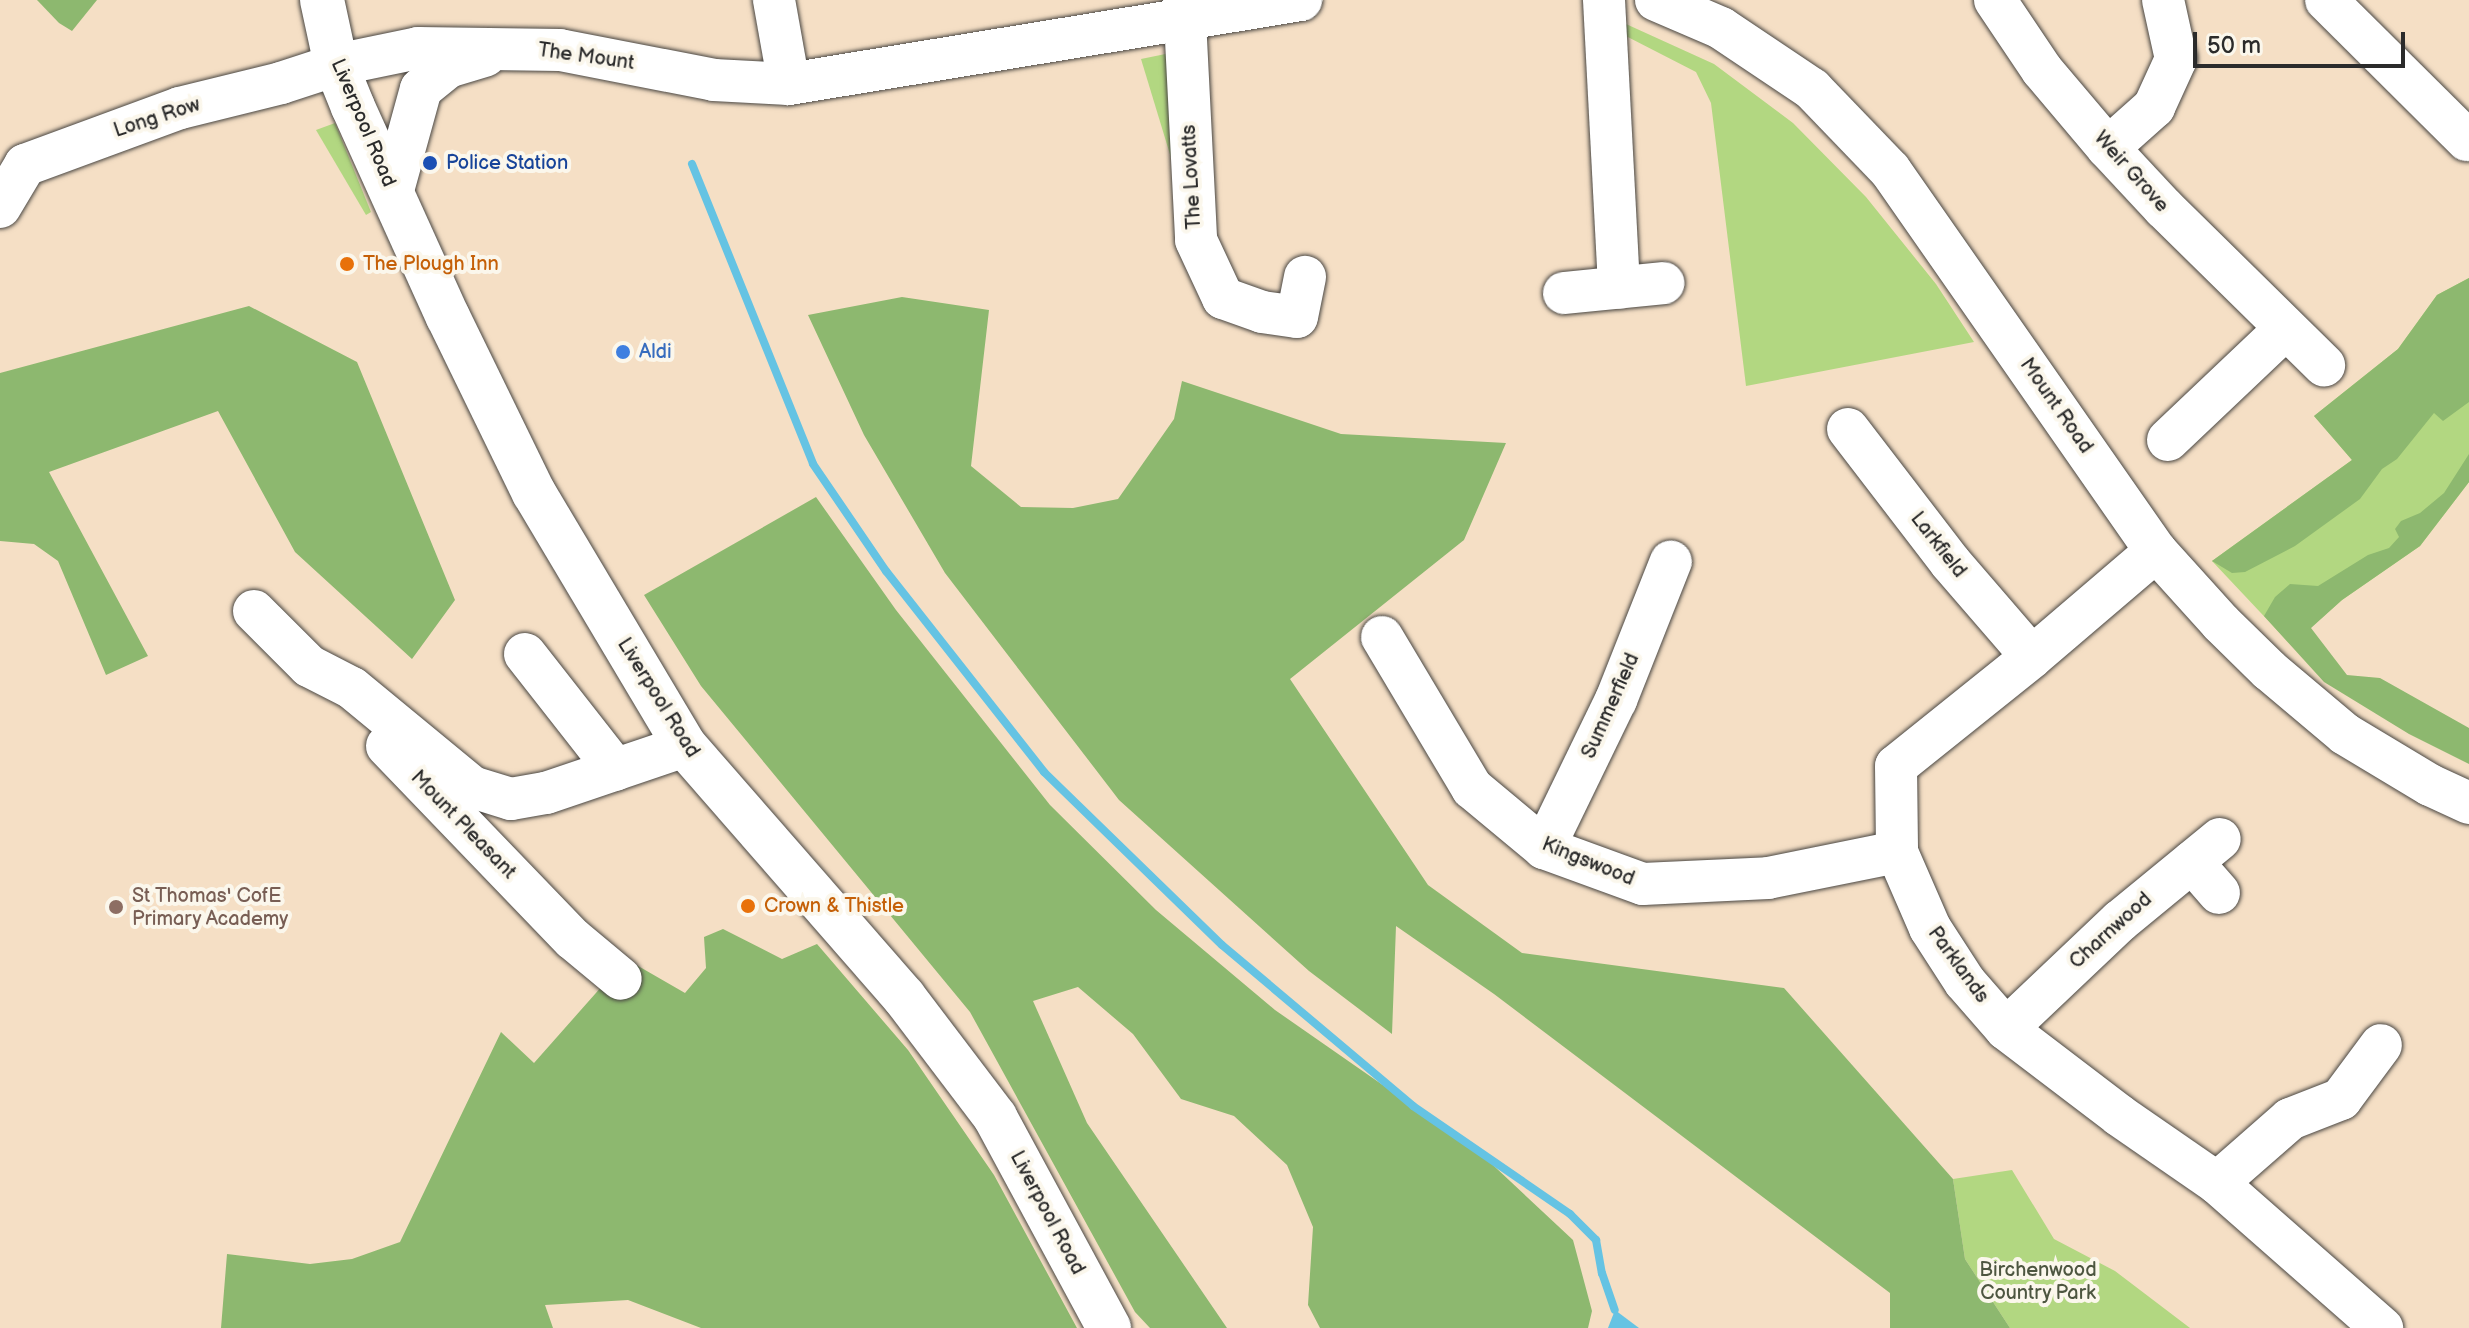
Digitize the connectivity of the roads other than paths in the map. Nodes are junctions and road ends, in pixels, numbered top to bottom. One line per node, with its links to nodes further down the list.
1 (322, 0): 12 (main road, Liverpool Road)
2 (774, 0): 13 (street)
3 (1301, 0): 9 (street)
4 (1604, 0): 20 (street)
5 (1656, 0): 10 (street, Mount Road)
6 (1995, 0): 15 (street, Weir Grove)
7 (2163, 0): 15 (street)
8 (2326, 0): 14 (street)
9 (1184, 11): 13 (street, The Mount); 18 (street, The Lovatts)
10 (1729, 14): 26 (street, Mount Road)
11 (509, 48): 12 (street, The Mount); 13 (street, The Mount); 16 (street)
12 (336, 65): 16 (main road, Liverpool Road); 17 (street, Long Row)
13 (789, 84)
14 (2467, 140)
15 (2108, 148): 22 (street, Weir Grove)
16 (392, 194): 33 (main road, Liverpool Road)
17 (1, 203)
18 (1305, 277)
19 (1664, 283): 20 (street)
20 (1619, 288): 21 (street)
21 (1564, 293)
22 (2285, 329): 23 (street, Weir Grove); 25 (street)
23 (2324, 365)
24 (1848, 429): 31 (street, Larkfield)
25 (2168, 440)
26 (2156, 551): 31 (street, Parklands); 35 (street, Mount Road)
27 (1671, 561): 36 (street, Summerfield)
28 (254, 611): 32 (street, Mount Pleasant)
29 (1382, 637): 36 (street, Kingswood)
30 (525, 654): 34 (street)
31 (2032, 657): 37 (street, Parklands)
32 (309, 666): 34 (street, Mount Pleasant); 39 (street, Mount Pleasant)
33 (685, 746): 34 (street, Mount Pleasant); 44 (main road, Liverpool Road)
34 (616, 770)
35 (2469, 803)
36 (1544, 848): 37 (street, Kingswood)
37 (1897, 852): 40 (street, Parklands)
38 (2219, 893): 40 (street, Charnwood)
39 (621, 979)
40 (2006, 1029): 42 (street, Parklands)
41 (2381, 1045): 42 (street)
42 (2217, 1183): 43 (street, Parklands)
43 (2378, 1326)
44 (1109, 1328)

